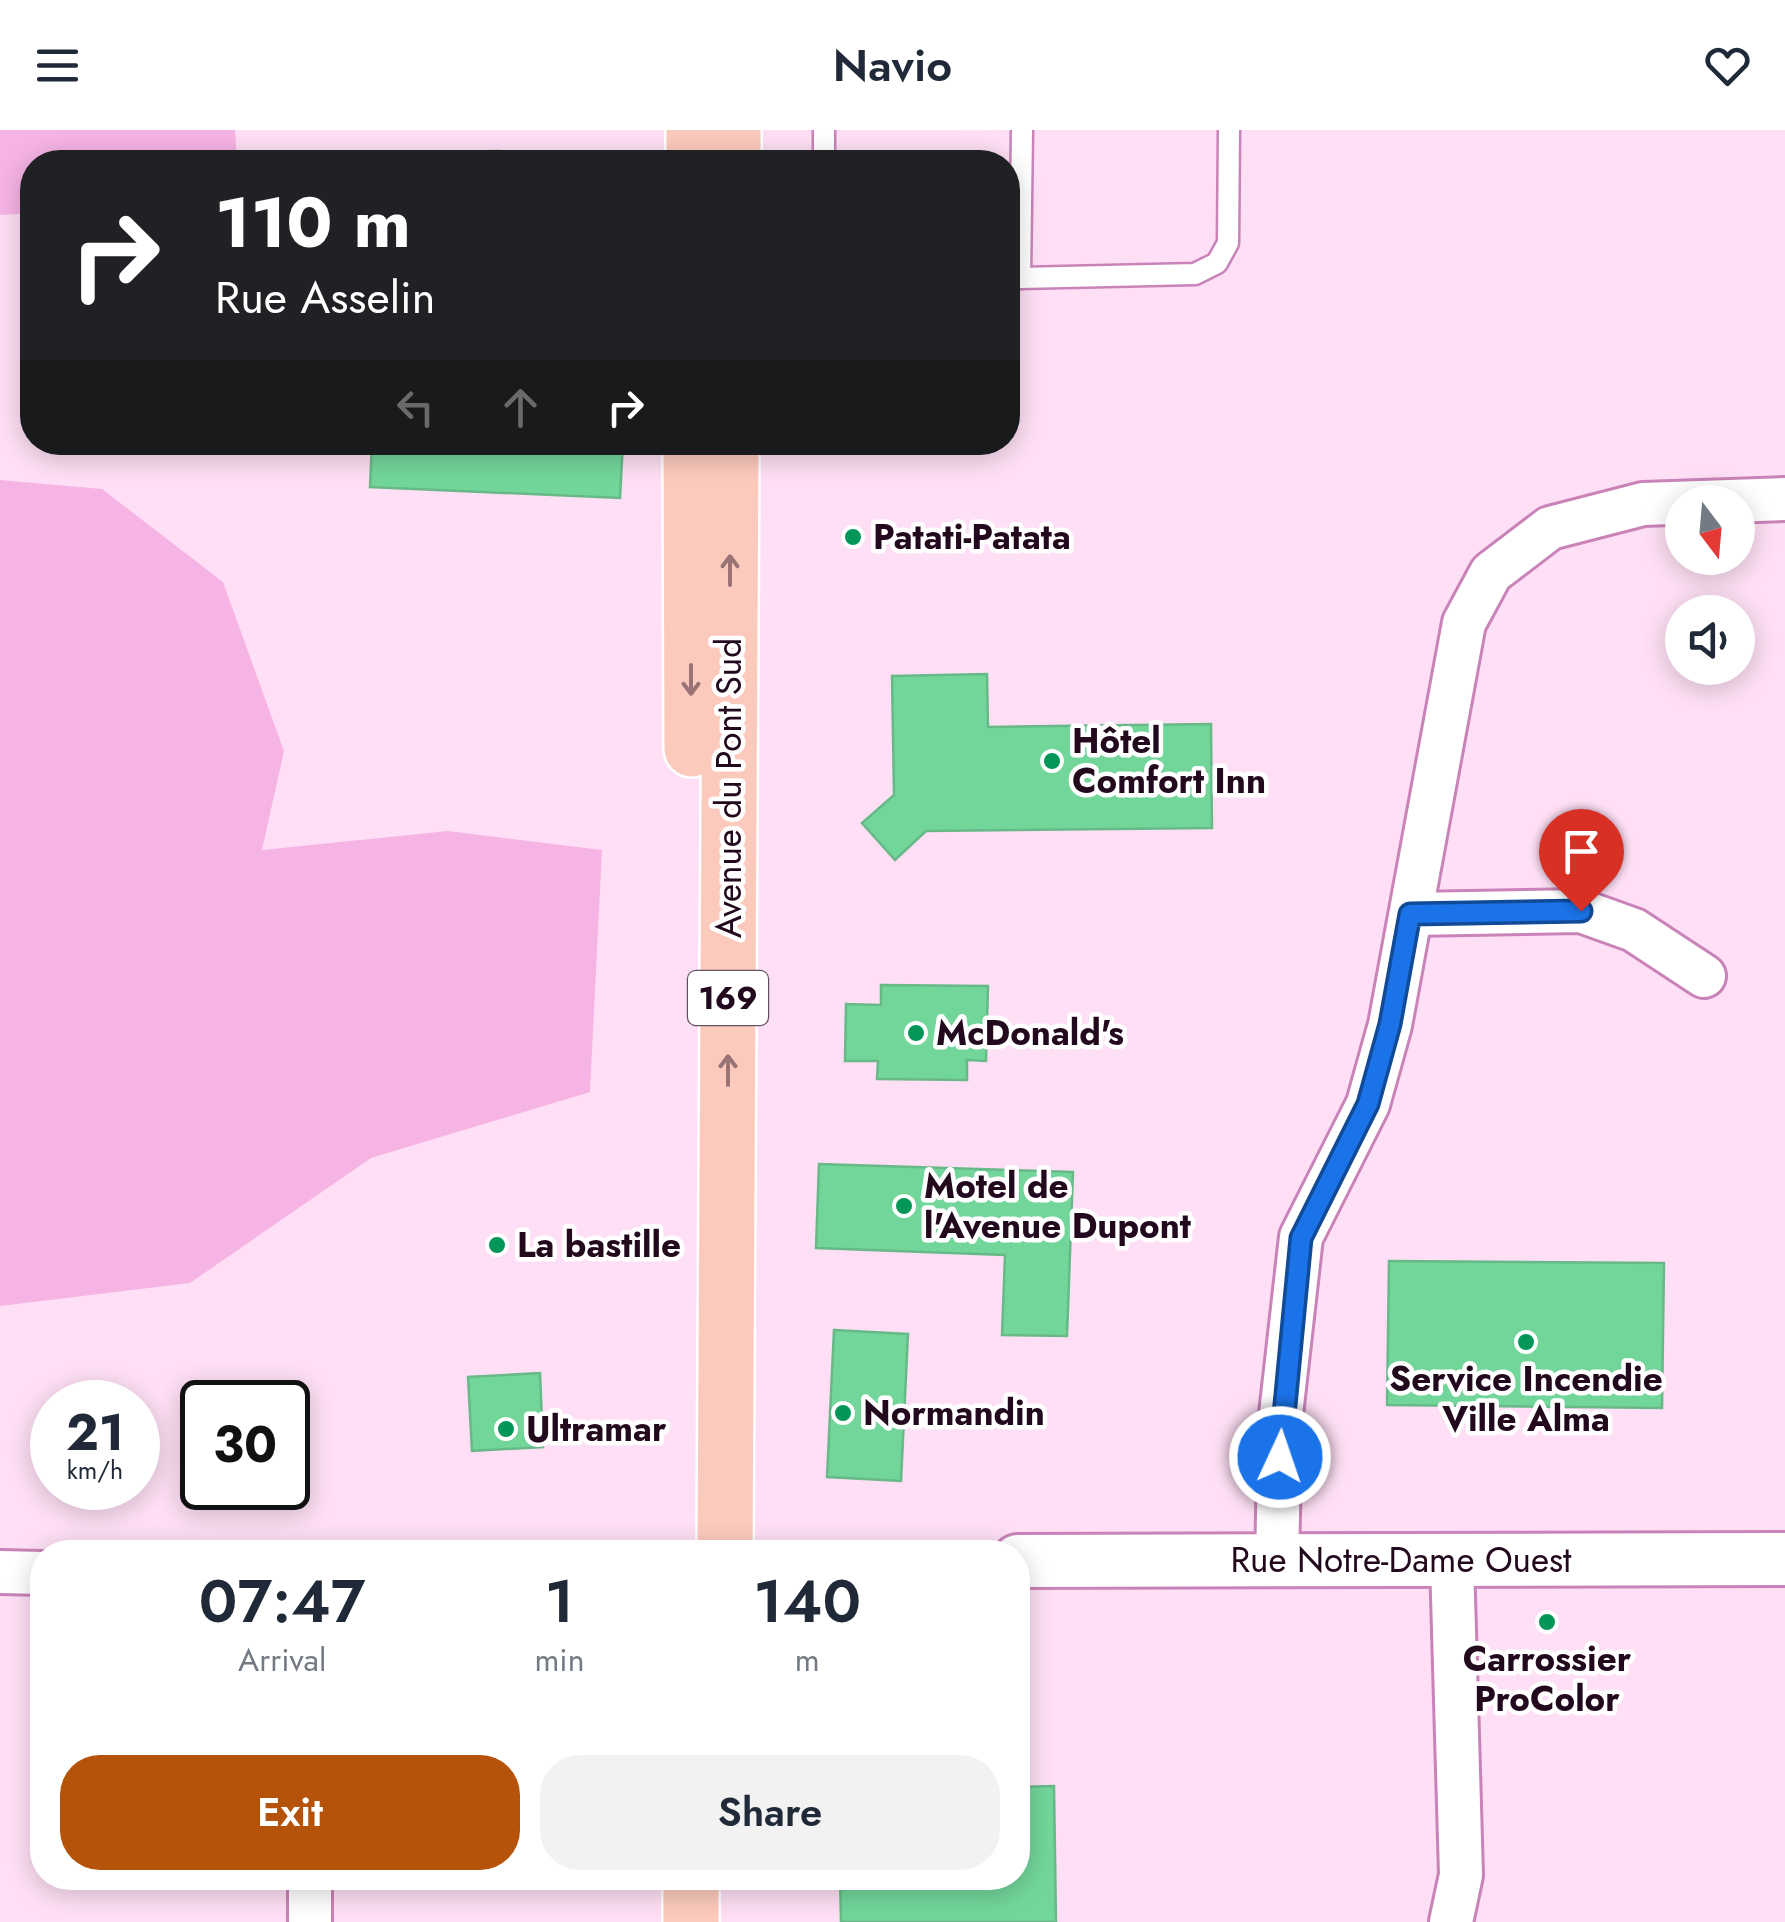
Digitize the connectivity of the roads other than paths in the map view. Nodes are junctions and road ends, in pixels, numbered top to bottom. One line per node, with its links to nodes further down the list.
1 (1022, 130): 3 (lane)
2 (1229, 130): 4 (lane)
3 (1020, 167)
4 (1020, 278)
5 (691, 455): 10 (main road, Avenue du Pont Sud / 169, one-way to 10)
6 (731, 455): 11 (main road, Avenue du Pont Sud / 169, one-way to 6)
7 (1785, 500): 8 (street)
8 (1410, 914): 9 (street); 13 (street)
9 (1704, 976)
10 (694, 1540)
11 (725, 1540)
12 (1785, 1559): 15 (street, Rue Notre-Dame Ouest)
13 (1277, 1560): 14 (street, Rue Notre-Dame Ouest); 15 (street, Rue Notre-Dame Ouest)
14 (1030, 1561)
15 (1452, 1562): 24 (street)
16 (0, 1572): 17 (street)
17 (30, 1573)
18 (310, 1890): 21 (street)
19 (692, 1890): 22 (main road)
20 (723, 1890): 23 (main road)
21 (310, 1922)
22 (691, 1922)
23 (723, 1922)
24 (1451, 1922)

